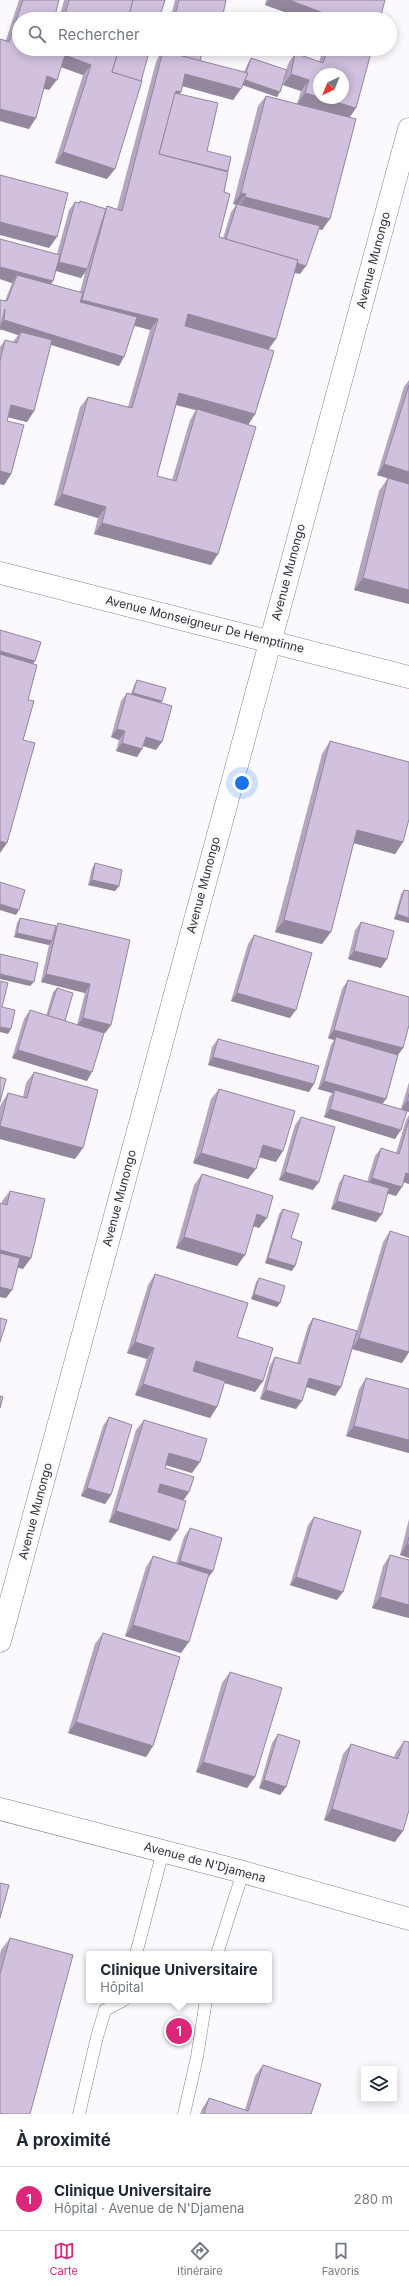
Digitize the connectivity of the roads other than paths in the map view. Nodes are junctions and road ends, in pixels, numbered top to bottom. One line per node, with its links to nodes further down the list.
1 (409, 130): 3 (street, Avenue Munongo)
2 (0, 573): 3 (street, Avenue Monseigneur De Hemptinne)
3 (269, 640): 4 (street, Avenue Monseigneur De Hemptinne); 5 (street, Avenue Munongo)
4 (409, 677)
5 (0, 1641)
6 (0, 1809): 7 (street, Avenue de N'Djamena)
7 (163, 1851): 8 (street, Avenue de N'Djamena); 10 (lane)
8 (243, 1872): 9 (street, Avenue de N'Djamena); 11 (lane)
9 (409, 1919)
10 (137, 1951)
11 (218, 1951)
12 (118, 2003): 14 (lane)
13 (206, 2003): 15 (lane)
14 (79, 2114)
15 (184, 2114)

